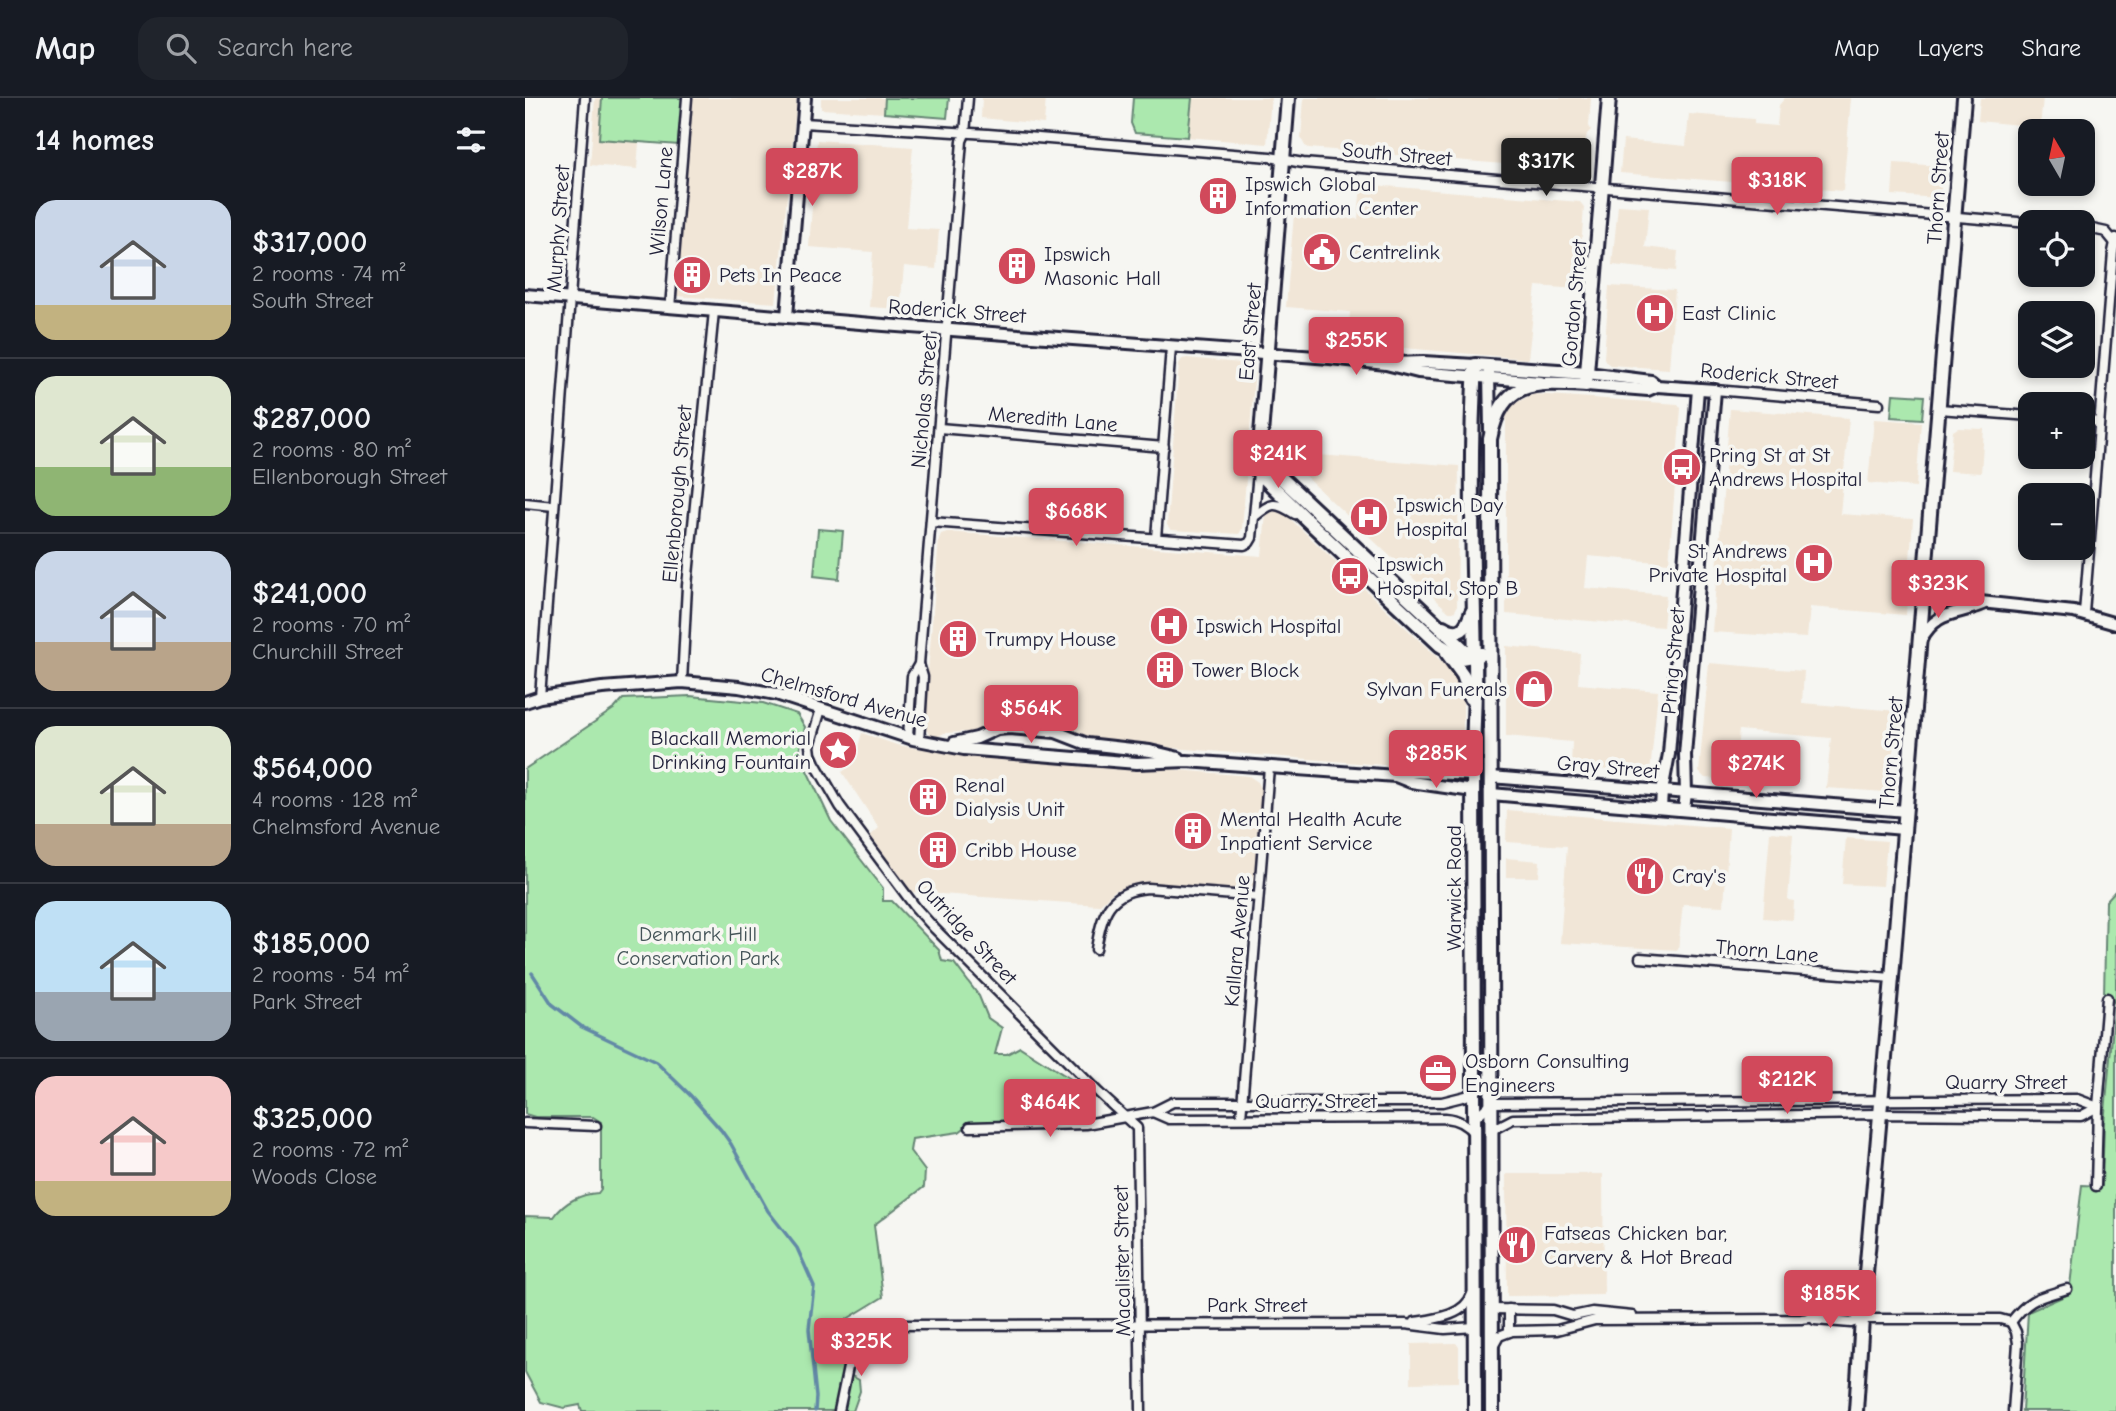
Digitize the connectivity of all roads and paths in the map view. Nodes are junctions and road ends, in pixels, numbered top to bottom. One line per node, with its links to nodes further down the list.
1 (585, 98): 17 (street, Murphy Street)
2 (687, 98): 18 (street, Wilson Lane)
3 (805, 98): 8 (street)
4 (968, 98): 9 (street, Nicholas Street)
5 (1288, 98): 10 (main road, East Street)
6 (1609, 98): 11 (main road, Gordon Street)
7 (1964, 98): 12 (main road, Thorn Street)
8 (803, 123): 9 (street, South Street); 20 (street)
9 (965, 134): 10 (street, South Street); 21 (street, Nicholas Street)
10 (1283, 159): 11 (street, South Street); 23 (main road, East Street)
11 (1602, 188): 12 (street, South Street); 26 (main road, Gordon Street)
12 (1955, 216): 13 (street, South Street); 31 (main road, Thorn Street)
13 (2018, 222)
14 (2095, 229): 15 (street)
15 (2115, 240): 34 (street)
16 (525, 295): 17 (street, Roderick Street)
17 (570, 299): 18 (street, Roderick Street); 43 (street, Murphy Street)
18 (670, 308): 19 (street, Roderick Street)
19 (714, 311): 20 (street, Roderick Street); 58 (street, Ellenborough Street)
20 (787, 316): 21 (street, Roderick Street)
21 (947, 329): 22 (street, Roderick Street); 35 (street, Nicholas Street)
22 (1171, 347): 23 (street, Roderick Street); 37 (street)
23 (1267, 353): 24 (street, Roderick Street); 38 (main road, East Street)
24 (1475, 371): 25 (main road, Roderick Street); 40 (main road, Warwick Road)
25 (1489, 372): 26 (main road, Roderick Street); 27 (street, Roderick Street); 36 (street, Warwick Road)
26 (1587, 379): 27 (main road, Roderick Street); 28 (street, Roderick Street)
27 (1551, 383): 36 (main road)
28 (1698, 389): 29 (street, Roderick Street); 77 (street, Pring Street)
29 (1715, 390): 30 (street, Roderick Street); 78 (street, Pring Street)
30 (1879, 404)
31 (1939, 409): 32 (street); 48 (main road, Thorn Street)
32 (2018, 415)
33 (2095, 422): 34 (street)
34 (2099, 422): 51 (street)
35 (939, 428): 37 (street, Meredith Lane); 46 (street, Nicholas Street)
36 (1490, 439): 41 (main road, Warwick Road)
37 (1164, 447): 47 (street)
38 (1259, 457): 39 (main road, East Street); 52 (main road)
39 (1258, 472): 44 (street, East Street); 45 (main road)
40 (1473, 481): 41 (main road); 50 (main road, Warwick Road)
41 (1490, 482): 54 (main road, Warwick Road)
42 (525, 503): 43 (street)
43 (554, 506): 60 (street, Murphy Street)
44 (1254, 517): 45 (street); 47 (street, East Street)
45 (1307, 520): 56 (main road)
46 (931, 522): 47 (street); 66 (street, Nicholas Street)
47 (1156, 538)
48 (1924, 596): 49 (street); 55 (main road, Thorn Street)
49 (1986, 603): 51 (street); 55 (street)
50 (1473, 608): 52 (main road); 57 (main road, Warwick Road)
51 (2084, 613): 53 (street)
52 (1436, 624): 57 (main road)
53 (2116, 624)
54 (1491, 639): 57 (main road); 59 (main road, Warwick Road)
55 (1920, 641): 83 (main road, Thorn Street)
56 (1440, 645): 57 (main road); 63 (main road)
57 (1474, 658): 59 (main road); 63 (main road, Warwick Road)
58 (682, 682): 60 (street, Chelmsford Avenue); 62 (street, Chelmsford Avenue)
59 (1491, 691): 74 (main road, Warwick Road)
60 (540, 697): 61 (street, Chelmsford Avenue)
61 (525, 702)
62 (821, 709): 66 (street, Chelmsford Avenue); 99 (street, Outridge Street)
63 (1473, 712): 72 (main road, Warwick Road)
64 (999, 728): 65 (street, Chelmsford Avenue); 67 (street, Chelmsford Avenue); 68 (street)
65 (1068, 736): 69 (street); 70 (street, Chelmsford Avenue)
66 (913, 739): 67 (street, Chelmsford Avenue)
67 (944, 745): 68 (street, Chelmsford Avenue)
68 (1009, 752): 69 (street, Chelmsford Avenue)
69 (1070, 757): 70 (street, Chelmsford Avenue)
70 (1183, 761): 71 (street, Chelmsford Avenue)
71 (1269, 766): 73 (street, Chelmsford Avenue); 85 (street, Kallara Avenue)
72 (1473, 775): 73 (street, Chelmsford Avenue); 74 (main road, Gray Street); 76 (main road, Warwick Road)
73 (1396, 776): 76 (street, Chelmsford Avenue)
74 (1491, 777): 75 (street, Gray Street); 79 (main road, Warwick Road)
75 (1535, 780): 77 (street, Gray Street); 80 (street)
76 (1473, 791): 79 (main road, Gray Street); 90 (main road, Warwick Road)
77 (1662, 791): 78 (street, Gray Street); 81 (street, Pring Street)
78 (1686, 793): 82 (street, Pring Street); 83 (street, Gray Street)
79 (1491, 794): 80 (street, Gray Street); 93 (main road, Warwick Road)
80 (1533, 797): 81 (street, Gray Street)
81 (1661, 808): 82 (street, Gray Street)
82 (1684, 810): 84 (street, Gray Street)
83 (1906, 811): 84 (main road, Thorn Street)
84 (1905, 829): 88 (main road, Thorn Street)
85 (1258, 897): 86 (street); 92 (street, Kallara Avenue)
86 (1096, 949)
87 (1640, 958): 88 (street, Thorn Lane)
88 (1892, 978): 91 (main road, Thorn Street)
89 (2107, 998): 96 (street)
90 (1475, 1090): 92 (street, Quarry Street); 103 (main road, Warwick Road)
91 (1881, 1100): 95 (street, Quarry Street); 96 (street, Quarry Street); 98 (main road, Thorn Street)
92 (1242, 1102): 97 (street, Quarry Street); 100 (street, Kallara Avenue)
93 (1490, 1103): 94 (street, Quarry Street); 103 (street); 107 (main road, Warwick Road)
94 (1576, 1103): 95 (street, Quarry Street); 101 (street)
95 (1688, 1103): 102 (street)
96 (2098, 1107): 98 (street, Quarry Street); 109 (street)
97 (1153, 1112): 99 (street, Quarry Street); 100 (street, Quarry Street)
98 (1880, 1114): 102 (street, Quarry Street); 116 (main road, Thorn Street)
99 (1125, 1116): 106 (street, Quarry Street); 119 (street, Macalister Street)
100 (1241, 1118): 108 (street, Quarry Street)
101 (1576, 1118): 102 (street, Quarry Street); 107 (street, Quarry Street)
102 (1688, 1118)
103 (1474, 1119): 108 (main road, Warwick Road)
104 (525, 1123): 105 (street)
105 (596, 1126)
106 (970, 1127)
107 (1490, 1131): 112 (main road, Warwick Road)
108 (1474, 1134): 110 (main road, Warwick Road)
109 (2096, 1186)
110 (1475, 1286): 118 (street); 120 (main road, Warwick Road)
111 (2067, 1289): 117 (street)
112 (1492, 1309): 113 (street); 120 (main road); 123 (main road, Warwick Road)
113 (1509, 1309): 114 (street); 122 (street)
114 (1561, 1311): 115 (street); 121 (street)
115 (1652, 1319): 116 (street); 121 (street)
116 (1862, 1319): 117 (street); 128 (main road, Thorn Street)
117 (2011, 1322): 129 (street)
118 (1405, 1324): 119 (street, Park Street); 120 (street, Park Street)
119 (1142, 1325): 124 (street, Park Street); 125 (street, Macalister Street)
120 (1475, 1326): 126 (main road, Warwick Road)
121 (1562, 1329): 122 (street)
122 (1509, 1332): 123 (street)
123 (1493, 1348): 127 (main road, Warwick Road)
124 (839, 1411)
125 (1141, 1411)
126 (1475, 1411)
127 (1492, 1411)
128 (1856, 1411)
129 (2013, 1411)

